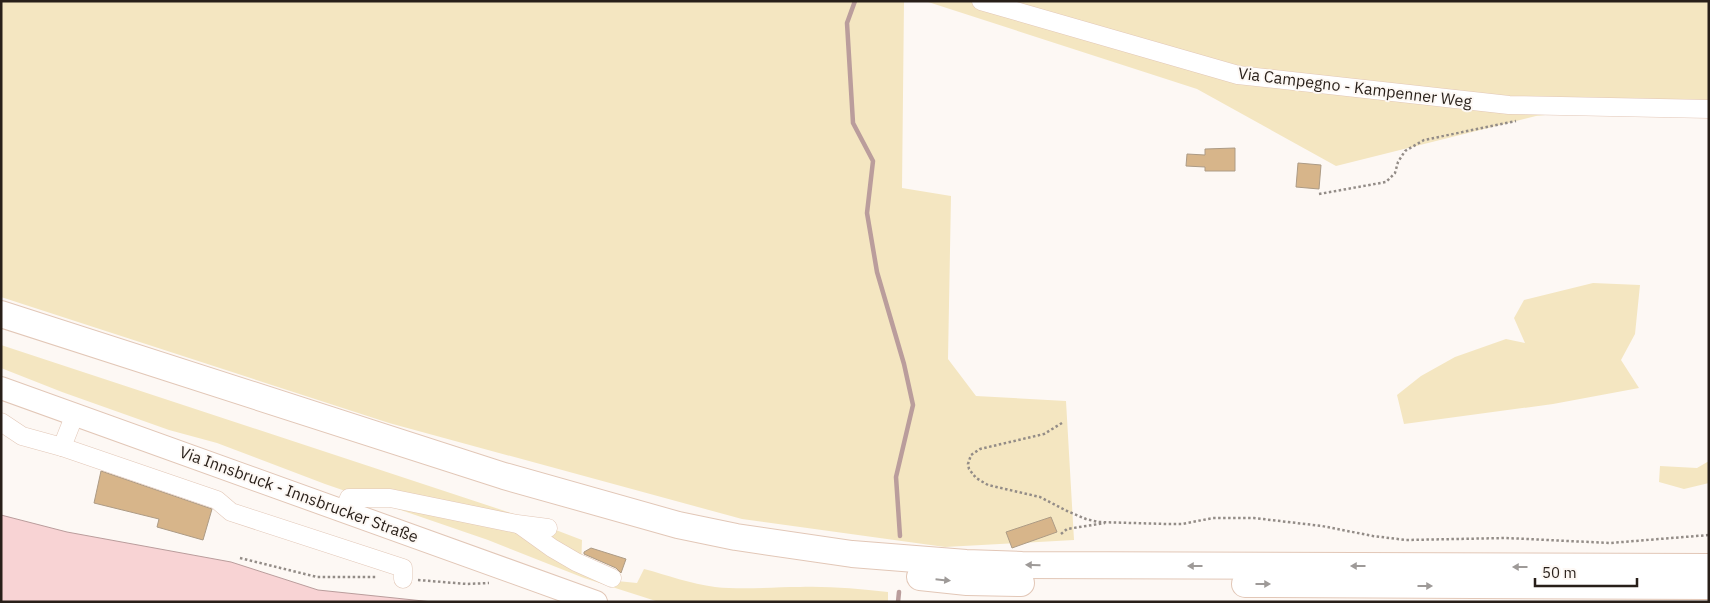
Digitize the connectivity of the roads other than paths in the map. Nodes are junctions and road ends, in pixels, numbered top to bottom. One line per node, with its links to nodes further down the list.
1 (981, 1): 2 (street, Via Campegno - Kampenner Weg)
2 (1709, 109)
3 (1, 314): 12 (highway, one-way to 3)
4 (1, 333): 15 (highway, one-way to 15)
5 (1, 388): 6 (main road, Via Innsbruck - Innsbrucker Straße)
6 (76, 414): 8 (street); 9 (main road, Via Innsbruck - Innsbrucker Straße)
7 (1, 422): 8 (street)
8 (62, 447): 14 (street)
9 (344, 510): 10 (street); 16 (main road, Via Innsbruck - Innsbrucker Straße)
10 (517, 524): 11 (street); 13 (street)
11 (548, 528)
12 (1709, 567)
13 (612, 578)
14 (403, 579)
15 (1709, 586)
16 (596, 602)

